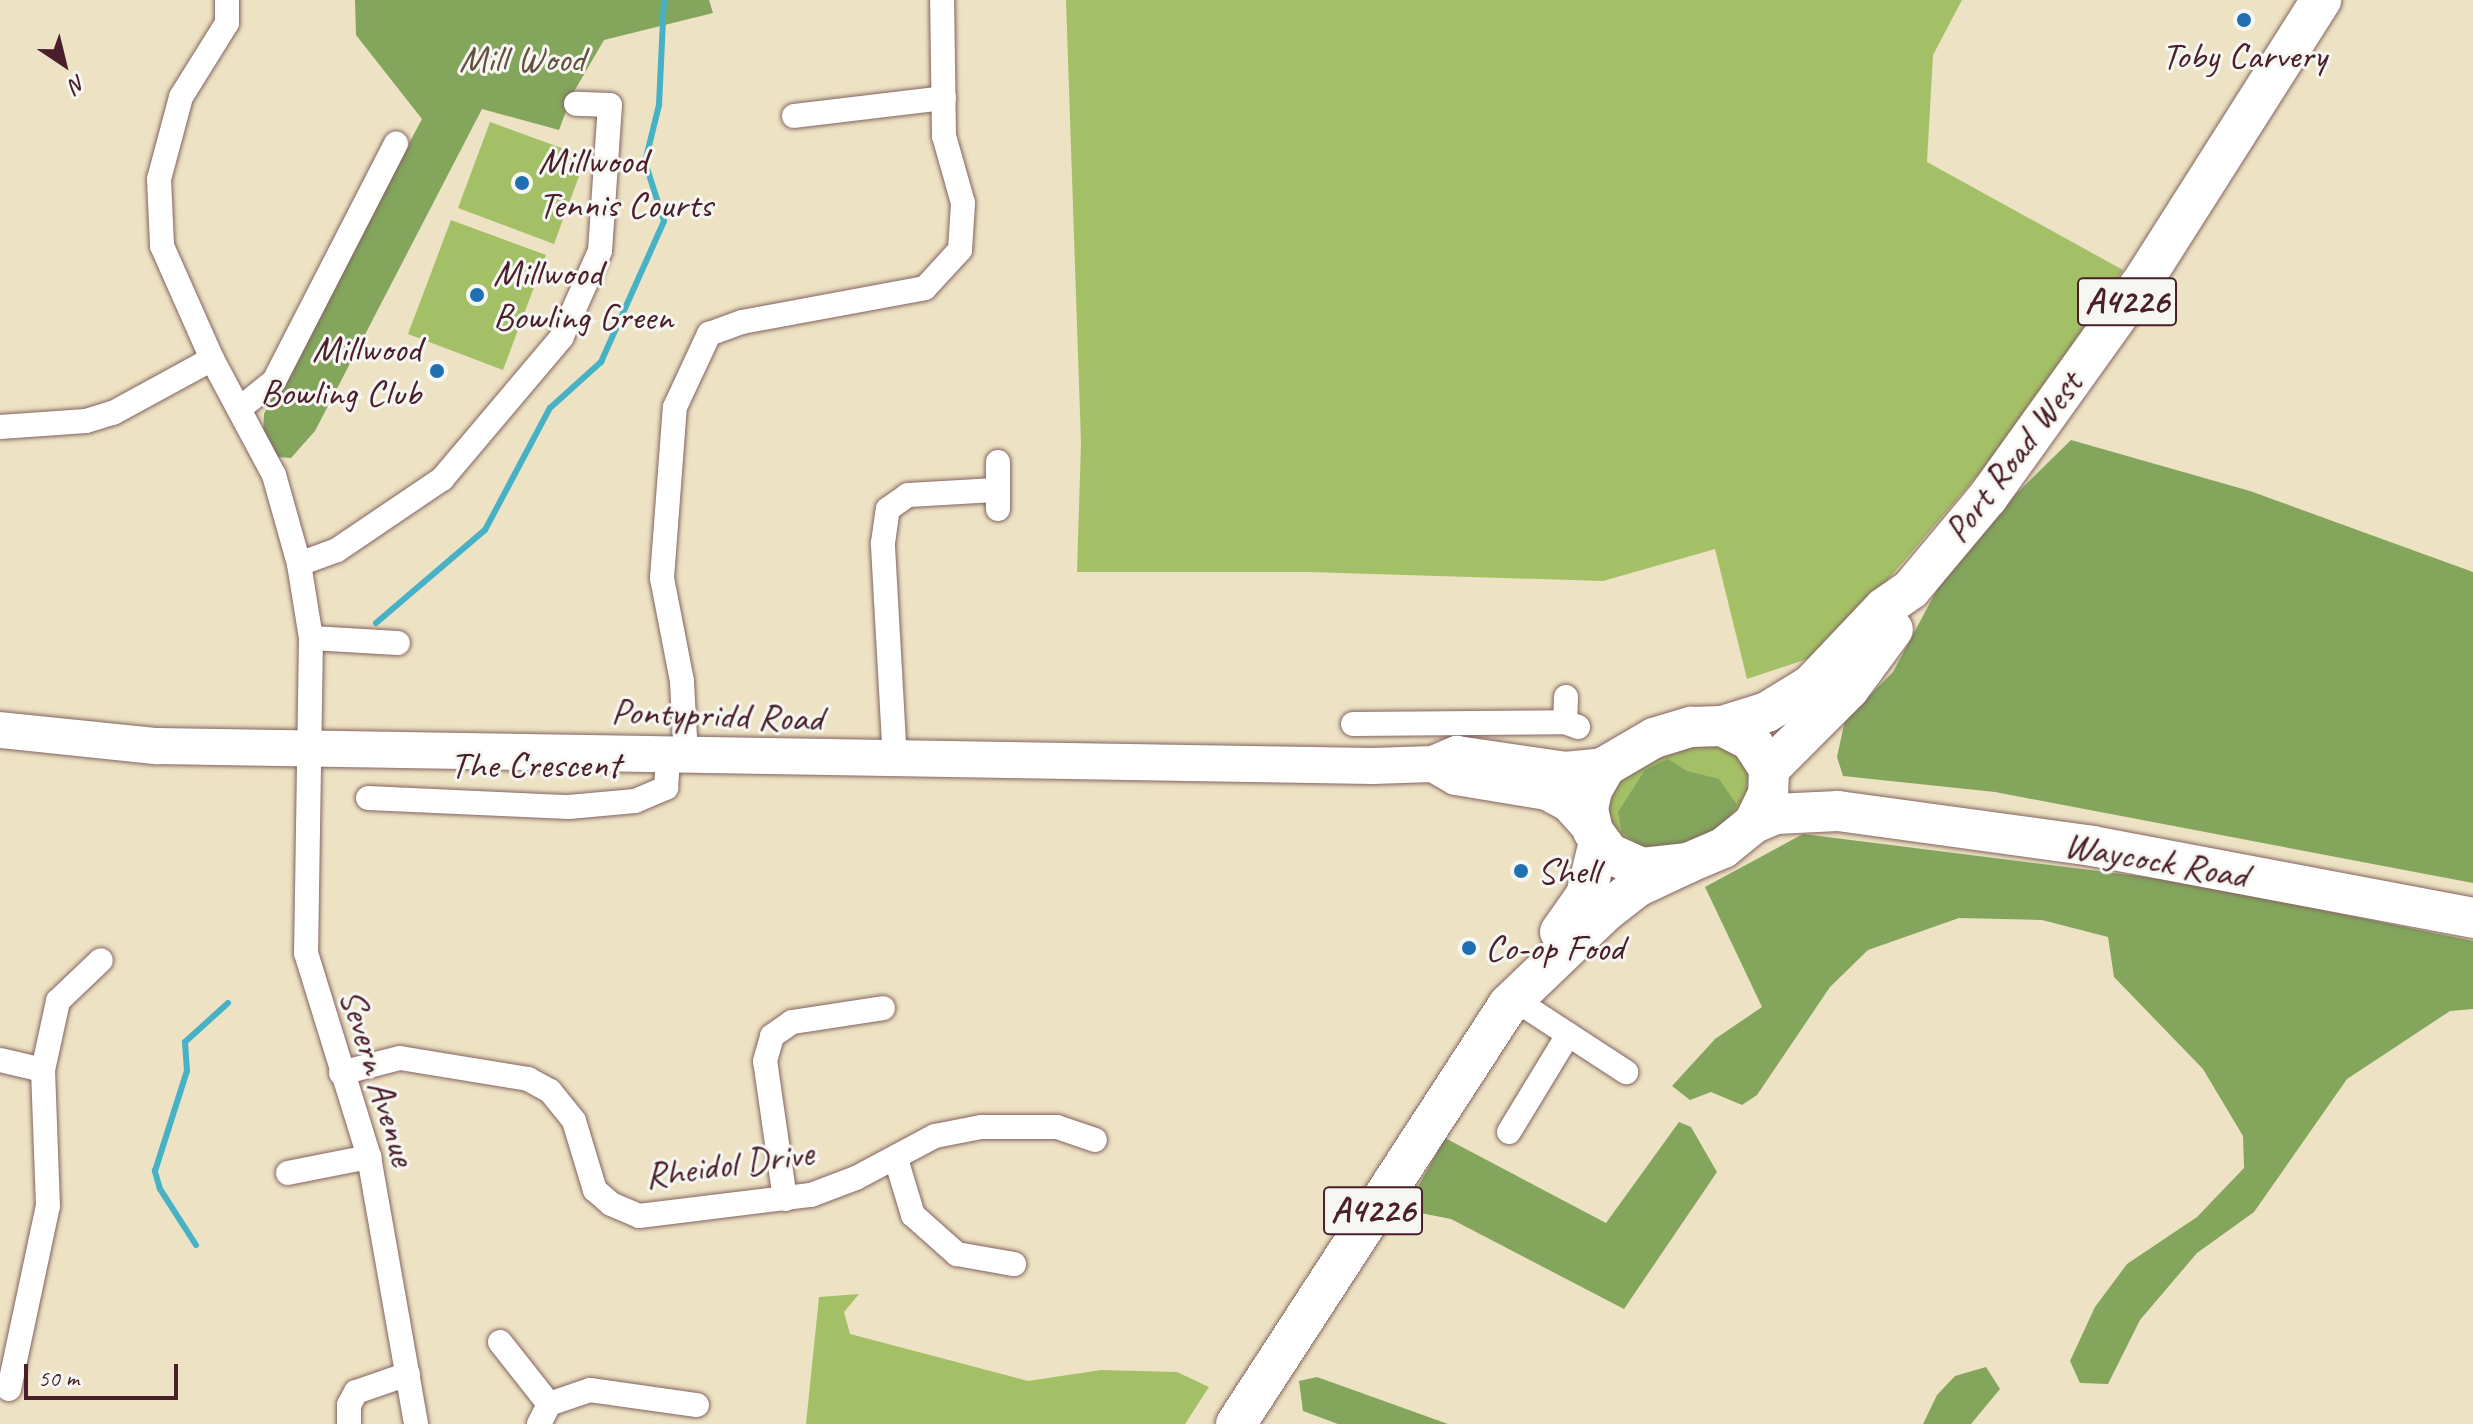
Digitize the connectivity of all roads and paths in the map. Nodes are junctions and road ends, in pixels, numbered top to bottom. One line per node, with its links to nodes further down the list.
1 (227, 0): 8 (street, Severn Avenue)
2 (942, 0): 4 (street)
3 (2321, 0): 13 (main road, Port Road West / A4226)
4 (944, 98): 6 (street); 20 (street)
5 (576, 104): 12 (street)
6 (794, 116)
7 (396, 144): 9 (street)
8 (212, 359): 9 (street, Severn Avenue); 10 (street)
9 (239, 409): 12 (street, Severn Avenue)
10 (0, 427)
11 (998, 462): 21 (street)
12 (299, 564): 14 (street, Severn Avenue)
13 (1911, 589): 17 (main road, Port Road West / A4226); 25 (main road, Port Road West / A4226)
14 (311, 638): 15 (street); 19 (street, Severn Avenue)
15 (398, 643)
16 (1566, 697): 23 (street)
17 (1722, 726): 24 (main road); 25 (main road)
18 (0, 730): 19 (main road, Pontypridd Road)
19 (308, 749): 20 (main road, Pontypridd Road); 39 (street, Severn Avenue)
20 (677, 756): 21 (main road, Pontypridd Road); 26 (street, The Crescent)
21 (895, 761): 23 (main road, Pontypridd Road)
22 (1433, 764): 23 (main road, Pontypridd Road); 24 (main road, Pontypridd Road); 29 (main road, Pontypridd Road)
23 (1373, 766)
24 (1606, 766): 29 (main road)
25 (1769, 772): 27 (main road, Waycock Road); 28 (main road)
26 (368, 798)
27 (1838, 811): 28 (main road, Waycock Road); 31 (main road, Waycock Road)
28 (1754, 823): 30 (main road)
29 (1596, 837): 30 (main road); 33 (main road, A4226)
30 (1688, 863): 33 (main road, A4226)
31 (2473, 918)
32 (101, 960): 37 (street)
33 (1514, 999): 35 (street); 54 (main road, A4226)
34 (883, 1008): 45 (street)
35 (1568, 1035): 38 (street); 40 (street)
36 (0, 1060): 37 (street)
37 (43, 1070): 49 (street)
38 (1626, 1072)
39 (341, 1073): 42 (street, Severn Avenue); 45 (street, Rheidol Drive)
40 (1509, 1132)
41 (1095, 1140): 43 (street, Rheidol Drive)
42 (369, 1157): 44 (street); 48 (street, Severn Avenue)
43 (896, 1159): 45 (street, Rheidol Drive); 46 (street)
44 (288, 1173)
45 (785, 1199)
46 (1014, 1264)
47 (500, 1342): 51 (street)
48 (408, 1374): 52 (street); 53 (street, Severn Avenue)
49 (9, 1389)
50 (697, 1405): 51 (street)
51 (544, 1414)
52 (349, 1424)
53 (416, 1424)
54 (1236, 1424)

